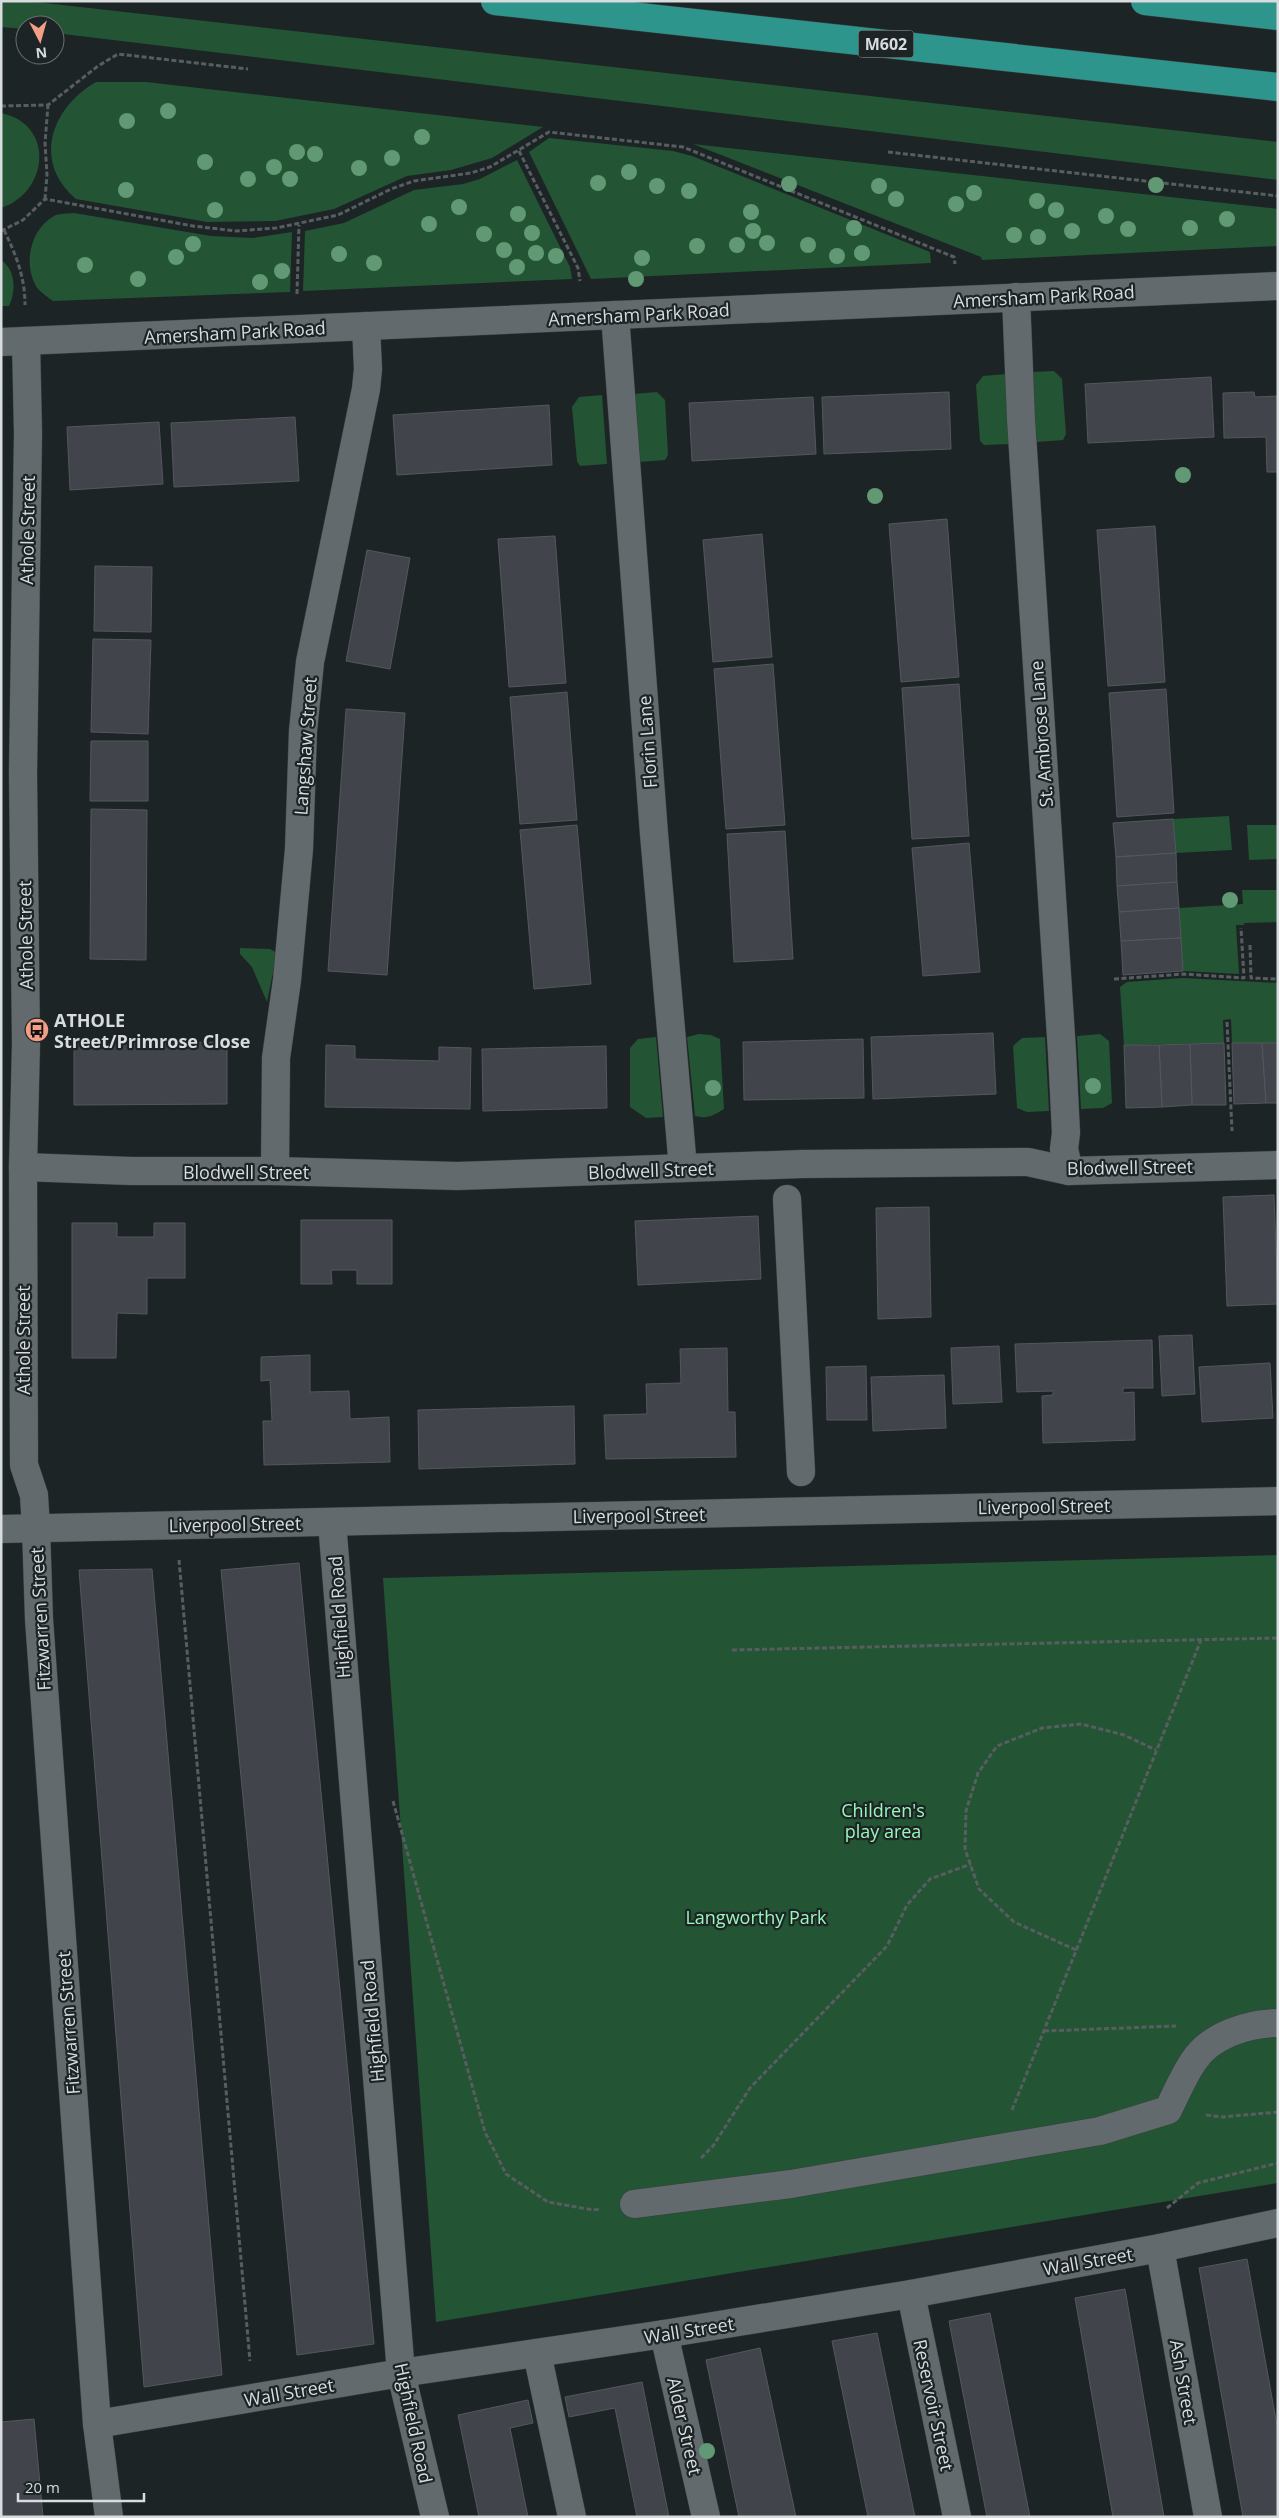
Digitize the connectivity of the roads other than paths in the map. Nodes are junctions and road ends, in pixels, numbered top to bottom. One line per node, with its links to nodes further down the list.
1 (495, 1): 4 (highway, M602)
2 (1145, 1): 3 (highway)
3 (1278, 16)
4 (1278, 87)
5 (1278, 286): 6 (street, Amersham Park Road)
6 (1016, 297): 7 (street, Amersham Park Road); 15 (street, St. Ambrose Lane)
7 (615, 315): 8 (street, Amersham Park Road); 13 (street, Florin Lane)
8 (366, 326): 9 (street, Amersham Park Road); 14 (street, Langshaw Street)
9 (14, 341): 10 (street, Athole Street)
10 (12, 773): 12 (street, Athole Street)
11 (1278, 1165): 15 (street, Blodwell Street)
12 (23, 1167): 14 (street, Blodwell Street); 20 (street, Athole Street)
13 (683, 1168): 14 (street, Blodwell Street); 15 (street, Blodwell Street)
14 (275, 1171)
15 (1069, 1171)
16 (787, 1199): 17 (street)
17 (801, 1472)
18 (1278, 1501): 19 (street, Liverpool Street)
19 (332, 1522): 20 (street, Liverpool Street); 29 (street, Highfield Road)
20 (36, 1528): 21 (street, Liverpool Street); 30 (street, Fitzwarren Street)
21 (1, 1529)
22 (1278, 2023): 23 (street)
23 (634, 2204)
24 (1278, 2223): 25 (street, Wall Street)
25 (1160, 2248): 26 (street, Wall Street); 36 (street, Ash Street)
26 (911, 2294): 27 (street, Wall Street); 35 (street, Reservoir Street)
27 (664, 2334): 28 (street, Wall Street); 34 (street, Alder Street)
28 (537, 2353): 29 (street, Wall Street); 33 (street)
29 (401, 2373): 30 (street, Wall Street); 32 (street, Highfield Road)
30 (97, 2424): 31 (street, Fitzwarren Street)
31 (109, 2517)
32 (435, 2517)
33 (572, 2517)
34 (706, 2517)
35 (957, 2517)
36 (1208, 2517)

